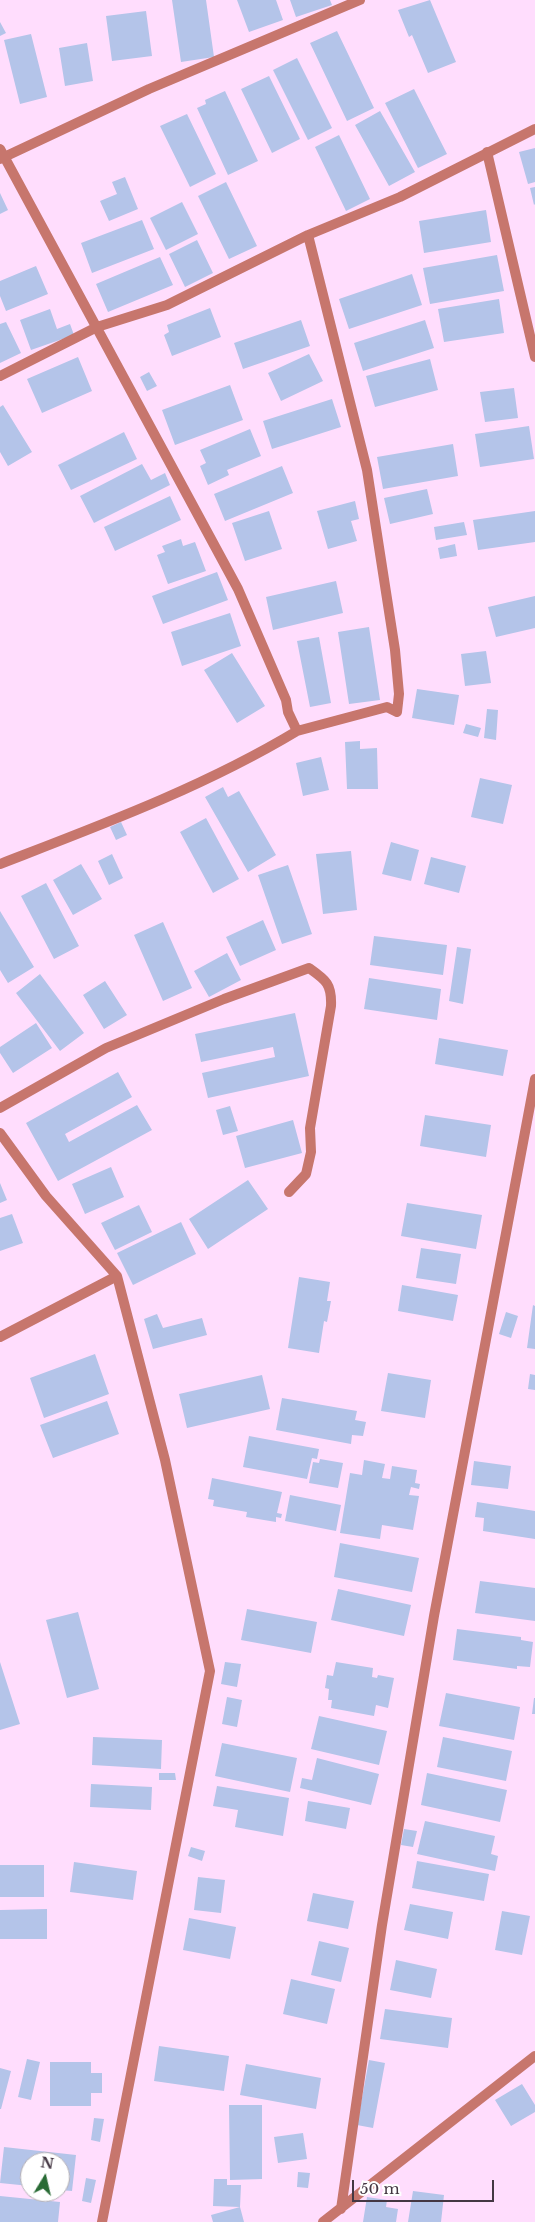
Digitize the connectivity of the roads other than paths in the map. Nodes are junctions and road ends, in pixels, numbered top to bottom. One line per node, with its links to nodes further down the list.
1 (360, 0): 4 (street)
2 (535, 129): 3 (street)
3 (487, 152): 5 (street); 7 (street)
4 (2, 155): 6 (street)
5 (308, 234): 6 (street); 9 (street)
6 (96, 327): 8 (street); 9 (street)
7 (535, 357)
8 (0, 376)
9 (297, 731): 10 (street)
10 (0, 864)
11 (535, 1079): 18 (street)
12 (0, 1108): 14 (street)
13 (0, 1133): 15 (street)
14 (289, 1192)
15 (117, 1276): 16 (street); 19 (street)
16 (0, 1337)
17 (535, 2056): 18 (street)
18 (341, 2209): 20 (street)
19 (102, 2222)
20 (323, 2222)

